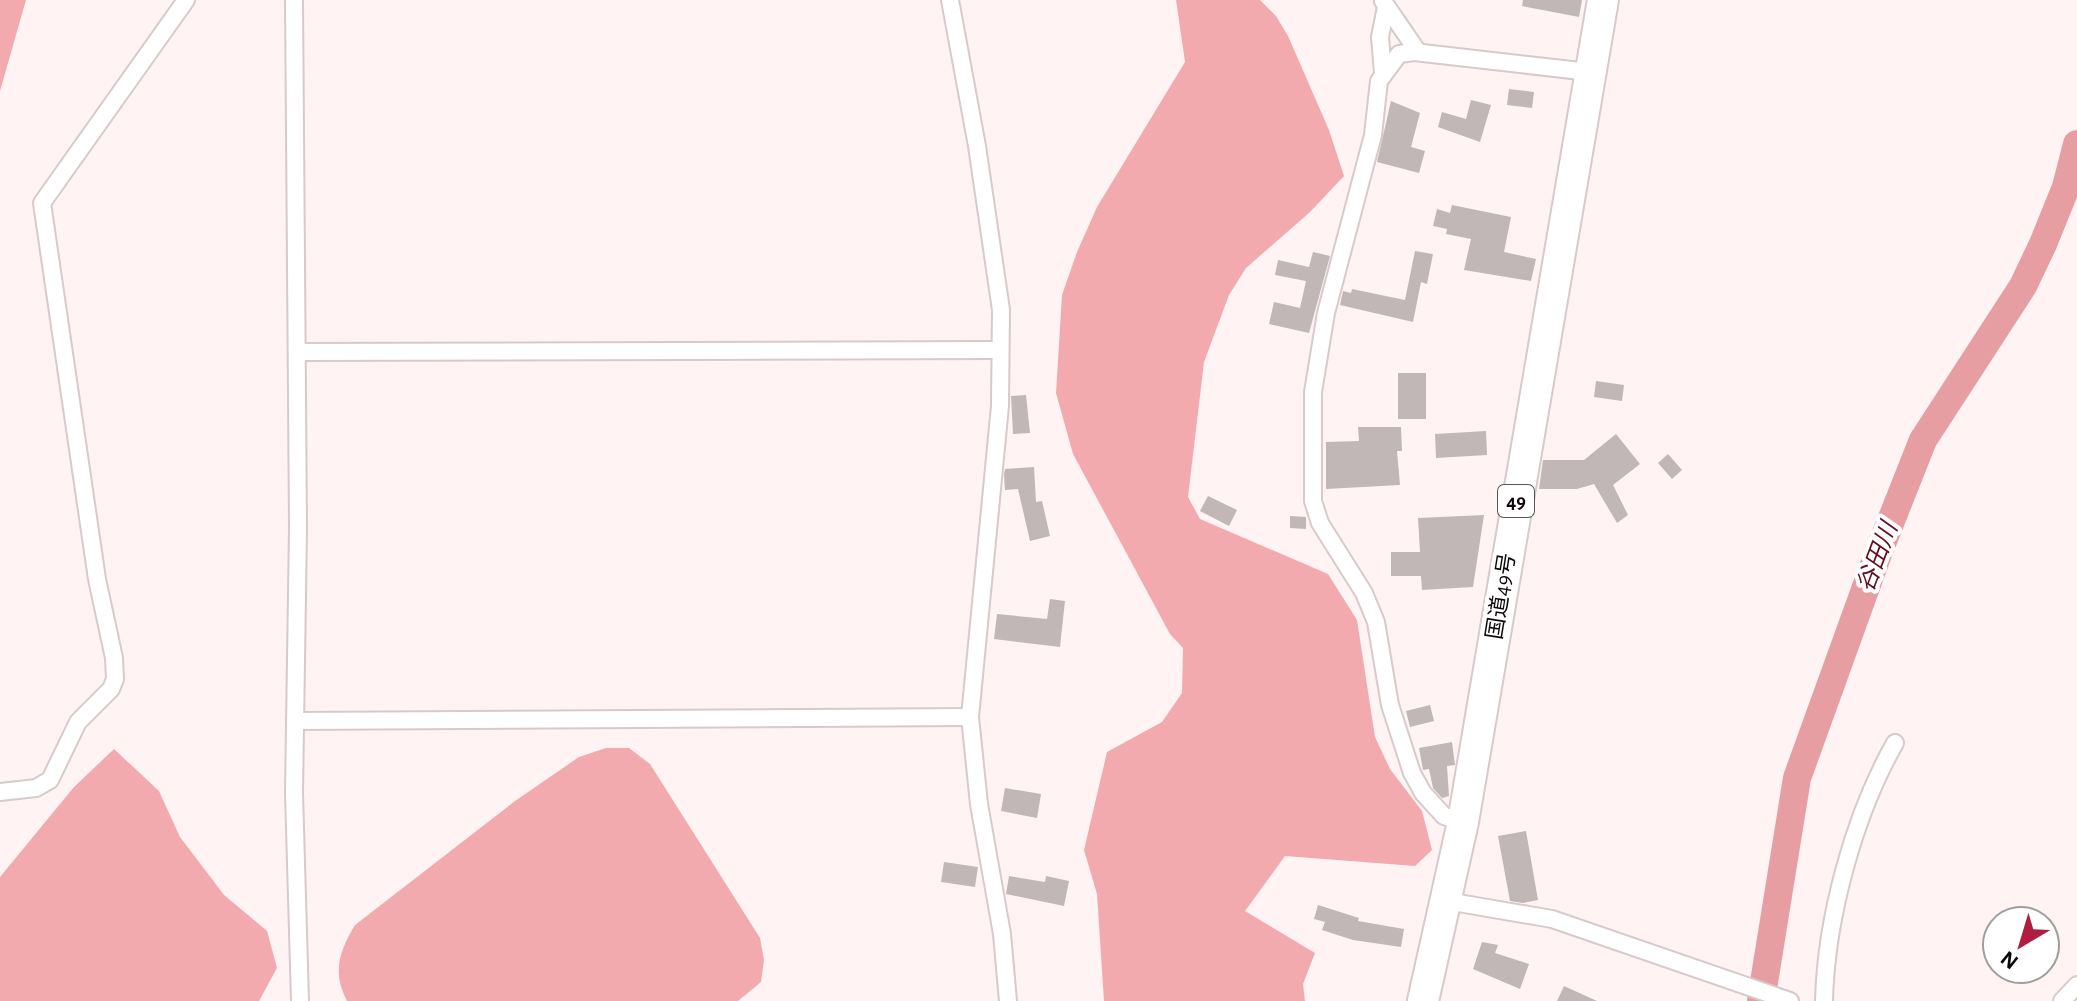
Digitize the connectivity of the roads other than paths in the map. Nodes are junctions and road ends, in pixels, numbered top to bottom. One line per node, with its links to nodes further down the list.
1 (186, 0): 14 (street)
2 (294, 0): 10 (street)
3 (950, 0): 9 (street)
4 (1603, 0): 7 (highway, 国道49号 / 49)
5 (1384, 3): 6 (street); 8 (street)
6 (1418, 52): 7 (street); 8 (street)
7 (1589, 72): 15 (highway, 国道49号 / 49)
8 (1383, 73): 15 (street)
9 (998, 350): 10 (street); 11 (street)
10 (297, 352): 12 (street)
11 (970, 717): 12 (street); 19 (street)
12 (295, 721): 18 (street)
13 (1895, 743): 22 (street)
14 (0, 792)
15 (1463, 822): 16 (highway, 国道49号 / 49)
16 (1447, 901): 20 (highway, 国道49号 / 49); 21 (street)
17 (2077, 985): 23 (street)
18 (300, 1001)
19 (1008, 1001)
20 (1423, 1001)
21 (1790, 1001)
22 (1824, 1001)
23 (2062, 1001)

